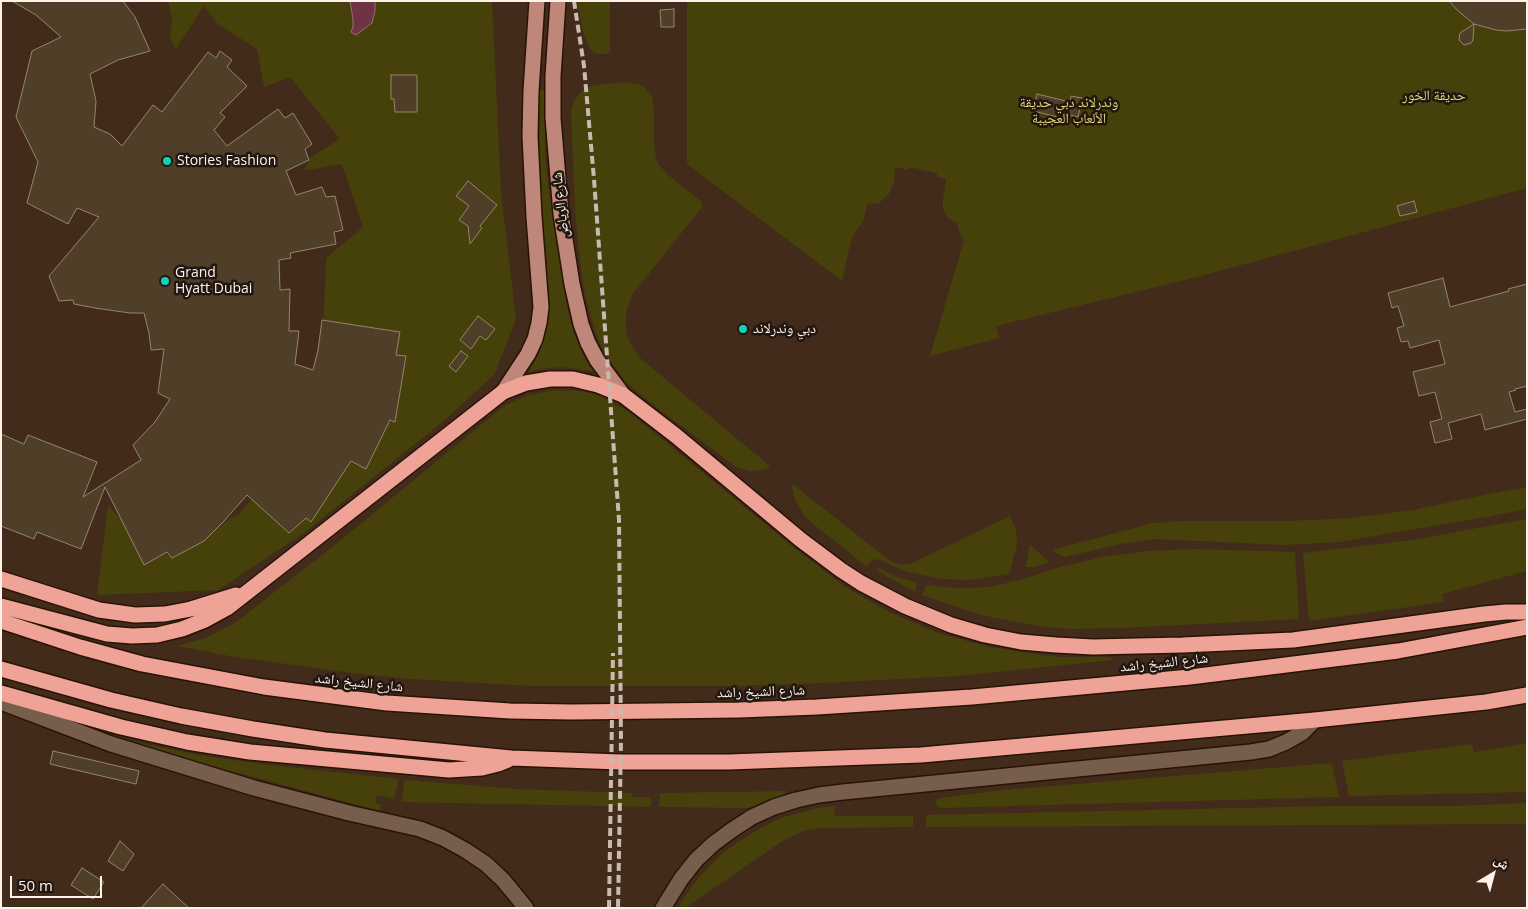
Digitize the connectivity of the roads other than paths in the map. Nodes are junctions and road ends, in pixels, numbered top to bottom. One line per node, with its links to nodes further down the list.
1 (558, 1): 3 (main road, شارع الرياض)
2 (537, 6): 3 (main road); 4 (main road, شارع الرياض)
3 (553, 76): 5 (main road, شارع الرياض)
4 (503, 392): 5 (highway); 7 (highway)
5 (623, 395): 9 (highway)
6 (1, 579): 7 (highway)
7 (247, 592): 8 (highway)
8 (1, 606)
9 (1527, 612)
10 (1, 621): 11 (highway, شارع الشيخ راشد)
11 (1527, 627)
12 (1, 669): 17 (highway)
13 (1, 693): 17 (highway)
14 (1527, 695): 16 (highway)
15 (1, 702): 18 (street)
16 (1315, 720): 17 (highway); 19 (street)
17 (511, 758)
18 (526, 908)
19 (663, 908)

